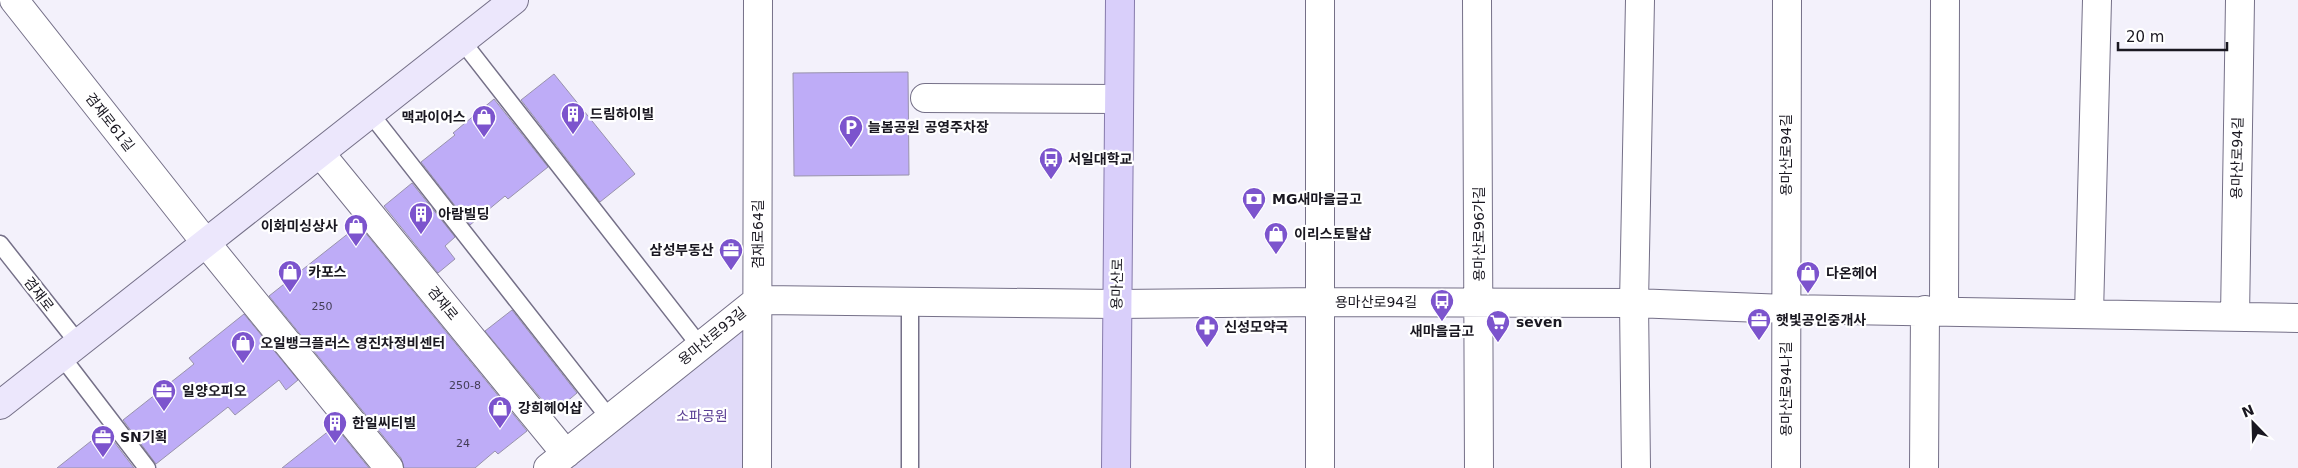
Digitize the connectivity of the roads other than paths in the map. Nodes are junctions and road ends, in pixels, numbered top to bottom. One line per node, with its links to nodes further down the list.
1 (14, 0): 17 (street, 겸재로61길)
2 (514, 0): 12 (main road)
3 (758, 0): 19 (street, 겸재로64길)
4 (1120, 0): 14 (main road, 용마산로)
5 (1320, 0): 21 (street)
6 (1477, 0): 22 (street, 용마산로96가길)
7 (1640, 0): 23 (street)
8 (1787, 0): 25 (street, 용마산로94길)
9 (1945, 0): 26 (street)
10 (2097, 0): 27 (street)
11 (2240, 0): 28 (street, 용마산로94길)
12 (462, 41): 15 (main road); 30 (lane)
13 (926, 98): 14 (street)
14 (1119, 99): 24 (main road, 용마산로)
15 (370, 113): 16 (main road); 33 (lane)
16 (320, 153): 17 (main road); 34 (street, 겸재로)
17 (206, 243): 31 (main road); 36 (street)
18 (0, 244): 31 (lane, 겸재로)
19 (758, 300): 20 (street, 용마산로93길); 30 (street, 용마산로93길); 37 (street, 겸재로64길)
20 (910, 302): 24 (street, 용마산로93길); 38 (lane)
21 (1321, 302): 22 (street, 용마산로94길); 24 (street, 용마산로94길); 40 (street)
22 (1479, 303): 23 (street, 용마산로94길); 41 (street, 용마산로96가길)
23 (1634, 303): 25 (street, 용마산로94길); 42 (street)
24 (1117, 304): 39 (main road, 용마산로)
25 (1785, 309): 26 (street, 용마산로94길); 43 (street, 용마산로94나길)
26 (1934, 310): 27 (street, 용마산로94길); 44 (street)
27 (2089, 314): 28 (street, 용마산로94길)
28 (2234, 317): 29 (street, 용마산로94길)
29 (2298, 318)
30 (700, 346): 33 (street, 용마산로93길)
31 (70, 350): 32 (main road); 35 (lane, 겸재로)
32 (0, 405)
33 (610, 419): 34 (street, 용마산로93길)
34 (557, 461)
35 (148, 468)
36 (389, 468)
37 (757, 468)
38 (910, 468)
39 (1116, 468)
40 (1320, 468)
41 (1479, 468)
42 (1636, 468)
43 (1786, 468)
44 (1924, 468)

